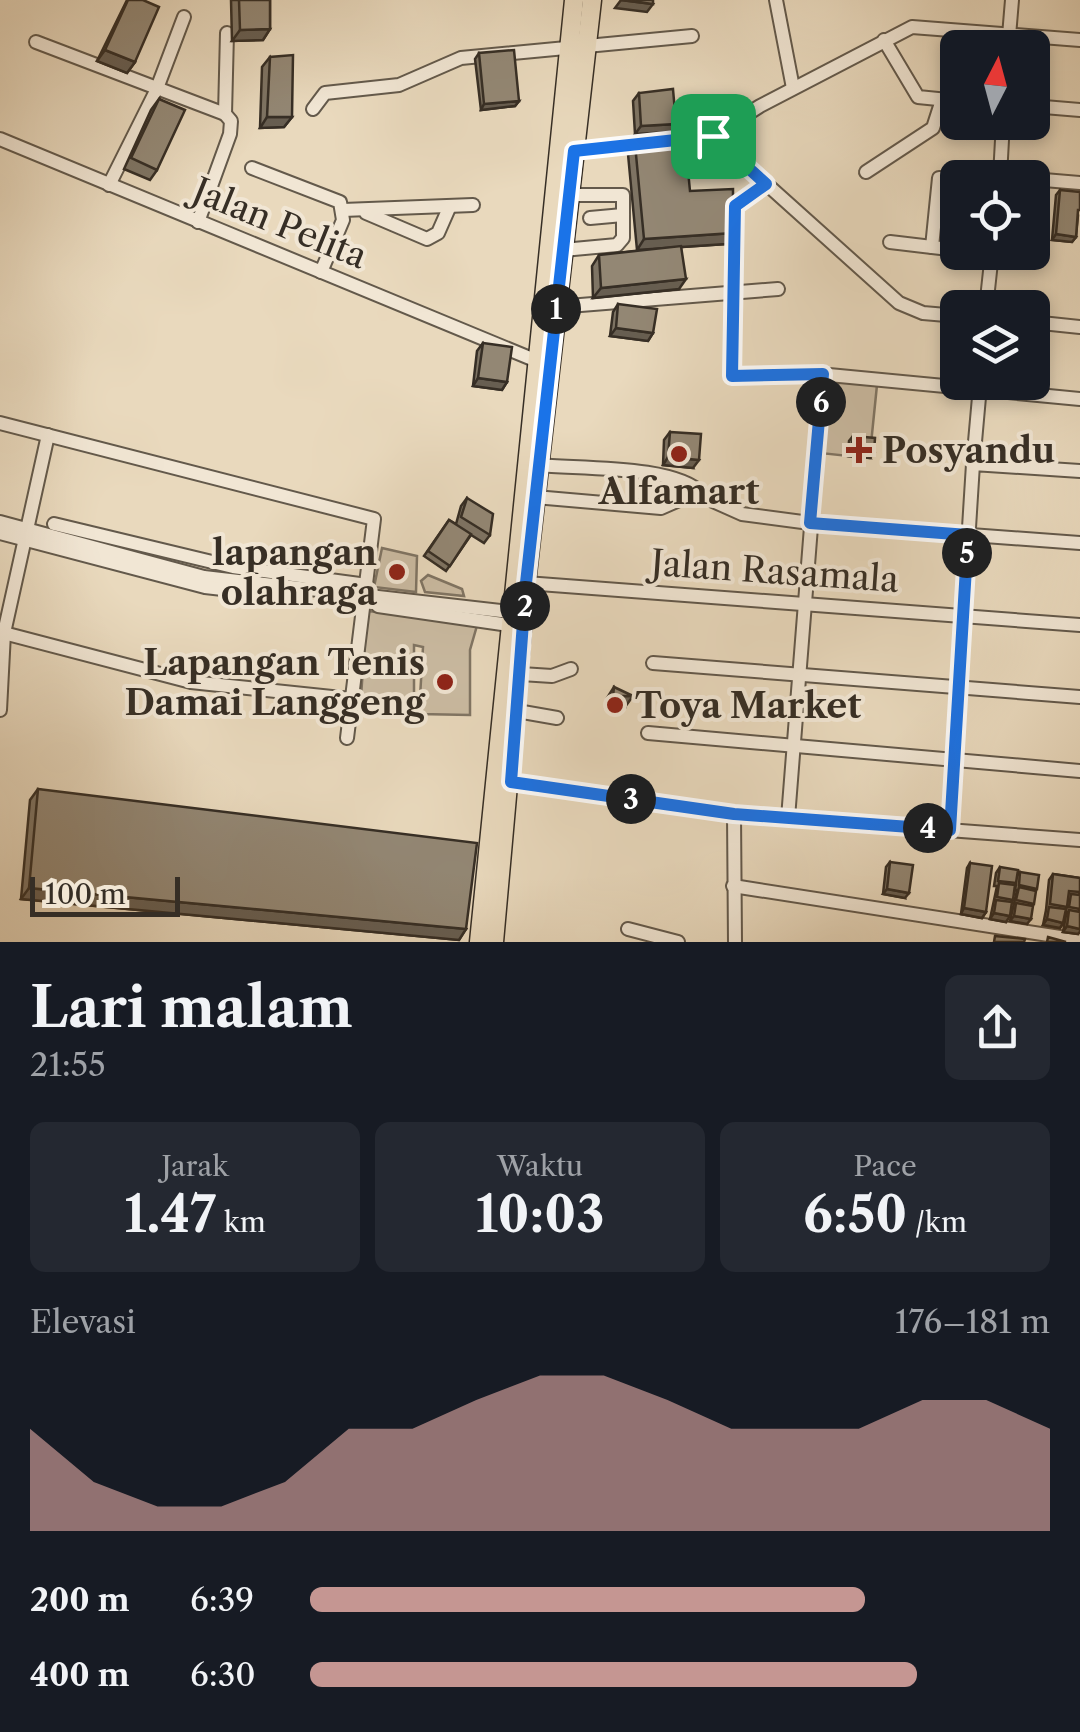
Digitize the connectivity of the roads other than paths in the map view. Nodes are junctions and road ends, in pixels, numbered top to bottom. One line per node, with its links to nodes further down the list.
1 (574, 0): 15 (main road)
2 (592, 0): 14 (main road)
3 (776, 0): 17 (street)
4 (1012, 0): 7 (street)
5 (184, 17): 18 (street)
6 (946, 30): 10 (street)
7 (1009, 30)
8 (227, 33): 24 (street)
9 (692, 36): 14 (street)
10 (884, 40): 17 (street); 19 (street)
11 (1050, 40): 12 (street)
12 (1080, 40)
13 (36, 42): 18 (street)
14 (587, 47): 15 (street); 16 (main road)
15 (568, 48): 16 (main road); 22 (street)
16 (574, 78): 27 (main road); 54 (main road)
17 (793, 88): 25 (street)
18 (156, 91): 24 (street); 34 (street)
19 (940, 100)
20 (940, 106): 29 (street)
21 (1050, 108): 23 (street)
22 (313, 109)
23 (1080, 110)
24 (225, 114): 42 (street)
25 (713, 136): 27 (street); 33 (street)
26 (0, 139): 34 (street, Jalan Pelita)
27 (574, 151): 35 (main road)
28 (252, 168): 38 (street)
29 (866, 172)
30 (940, 178): 44 (street)
31 (1050, 180): 32 (street)
32 (1080, 183)
33 (766, 184): 49 (street); 51 (street)
34 (109, 185): 42 (street, Jalan Pelita)
35 (569, 195): 40 (street); 46 (main road)
36 (473, 205): 37 (street)
37 (449, 208): 39 (street); 39 (street)
38 (344, 210): 39 (street); 47 (street)
39 (364, 212)
40 (624, 215): 41 (street); 46 (street)
41 (590, 218)
42 (198, 222): 47 (street, Jalan Pelita)
43 (890, 242): 44 (street)
44 (932, 247): 45 (street)
45 (940, 248)
46 (562, 250): 50 (main road)
47 (321, 272): 54 (street, Jalan Pelita)
48 (778, 289): 49 (street)
49 (731, 294): 50 (street); 55 (street)
50 (556, 307): 63 (main road)
51 (940, 314)
52 (1050, 324): 53 (street)
53 (1080, 326)
54 (537, 361): 83 (main road)
55 (823, 374): 56 (street); 68 (street)
56 (940, 384)
57 (1050, 395): 58 (street)
58 (1080, 399)
59 (979, 400): 62 (street)
60 (0, 423): 61 (street)
61 (48, 434): 71 (street); 80 (street)
62 (973, 464): 64 (street); 72 (street)
63 (539, 465): 65 (street); 66 (main road)
64 (1080, 471)
65 (702, 494): 66 (street); 68 (street)
66 (535, 498): 78 (main road)
67 (0, 522): 71 (street)
68 (810, 523): 72 (street); 81 (street)
69 (54, 524): 73 (street)
70 (0, 533): 71 (street)
71 (26, 535): 75 (street); 79 (street); 85 (street)
72 (968, 535): 74 (street); 82 (street)
73 (118, 540): 75 (street); 76 (street)
74 (1080, 543)
75 (114, 555): 77 (street)
76 (208, 562): 77 (street); 79 (street)
77 (204, 577): 79 (street)
78 (526, 583): 81 (street, Jalan Rasamala); 88 (main road)
79 (264, 584): 80 (street)
80 (366, 595): 83 (street); 93 (street)
81 (804, 604): 82 (street, Jalan Rasamala); 89 (street)
82 (962, 615): 84 (street, Jalan Rasamala); 90 (street)
83 (510, 619): 112 (main road)
84 (1080, 625)
85 (2, 632): 91 (street); 93 (street)
86 (653, 663): 89 (street)
87 (571, 669): 88 (street)
88 (521, 674): 95 (main road)
89 (798, 677): 90 (street); 99 (street)
90 (958, 688): 92 (street); 100 (street)
91 (1, 695): 94 (street)
92 (1080, 696)
93 (350, 699): 98 (street)
94 (0, 710)
95 (518, 711): 96 (street); 102 (main road)
96 (558, 718)
97 (648, 733): 99 (street)
98 (347, 738)
99 (793, 747): 100 (street); 104 (street)
100 (955, 760): 101 (street); 105 (street)
101 (1080, 771)
102 (511, 782): 103 (street); 113 (main road)
103 (734, 814): 104 (street); 107 (street)
104 (788, 818): 105 (street)
105 (950, 830): 106 (street)
106 (1080, 840)
107 (733, 886): 109 (street); 115 (street)
108 (628, 929): 114 (street)
109 (1032, 938): 111 (street)
110 (459, 940): 112 (street)
111 (1080, 940)
112 (479, 942)
113 (494, 942)
114 (678, 942)
115 (735, 942)

